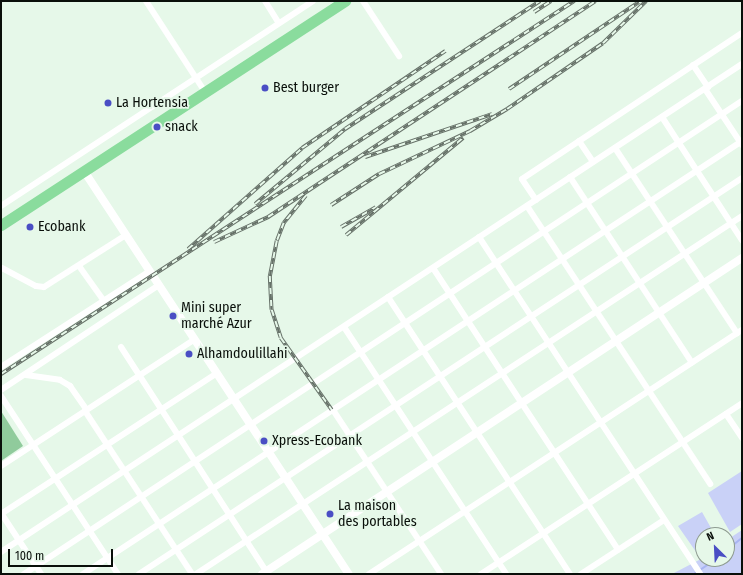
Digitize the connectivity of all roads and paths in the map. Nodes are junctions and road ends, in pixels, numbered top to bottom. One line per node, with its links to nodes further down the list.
1 (146, 1): 11 (street)
2 (265, 1): 6 (street)
3 (313, 1): 6 (street)
4 (345, 1): 13 (highway)
5 (363, 1): 8 (street)
6 (279, 23): 11 (street)
7 (742, 33): 10 (street)
8 (399, 56)
9 (742, 64): 12 (street)
10 (693, 65): 12 (street); 17 (street)
11 (196, 78): 13 (street); 31 (street)
12 (706, 88): 15 (street); 16 (street)
13 (205, 92): 22 (highway)
14 (742, 101): 15 (street)
15 (722, 114): 18 (street); 19 (street)
16 (662, 117): 18 (street); 20 (street)
17 (579, 141): 21 (street); 28 (street)
18 (678, 143): 23 (street); 24 (street)
19 (741, 143): 23 (street)
20 (615, 148): 21 (street); 24 (street)
21 (593, 162): 25 (street)
22 (84, 171): 35 (highway); 39 (street)
23 (697, 171): 27 (street); 29 (street)
24 (632, 174): 29 (street); 30 (street)
25 (570, 177): 28 (street); 30 (street)
26 (742, 178): 27 (street)
27 (714, 196): 34 (street); 36 (street)
28 (536, 200): 32 (street)
29 (650, 201): 36 (street); 37 (street)
30 (588, 203): 37 (street); 38 (street)
31 (1, 206)
32 (526, 206): 38 (street); 40 (street)
33 (742, 216): 34 (street)
34 (731, 223): 41 (street); 42 (street)
35 (1, 226)
36 (667, 227): 42 (street); 43 (street)
37 (606, 231): 43 (street); 45 (street)
38 (544, 232): 45 (street); 46 (street)
39 (126, 235): 47 (street); 50 (street)
40 (479, 237): 46 (street); 49 (street)
41 (742, 240)
42 (684, 254): 51 (street); 52 (street)
43 (622, 256): 51 (street); 54 (street)
44 (742, 258): 52 (street)
45 (562, 259): 54 (street); 55 (street)
46 (496, 263): 55 (street); 56 (street)
47 (79, 266): 48 (street); 58 (street)
48 (2, 268)
49 (432, 268): 56 (street); 57 (street)
50 (150, 271): 53 (street); 58 (street)
51 (640, 283): 59 (street); 60 (street)
52 (704, 283): 60 (street); 65 (street)
53 (159, 285): 66 (street); 78 (street)
54 (579, 285): 59 (street); 61 (street)
55 (514, 291): 61 (street); 62 (street)
56 (450, 294): 62 (street); 63 (street)
57 (388, 297): 63 (street); 64 (street)
58 (104, 301): 74 (street)
59 (596, 311): 67 (street); 68 (street)
60 (659, 313): 67 (street); 73 (street)
61 (531, 316): 68 (street); 70 (street)
62 (468, 321): 70 (street); 71 (street)
63 (405, 323): 71 (street); 72 (street)
64 (344, 327): 72 (street); 85 (street)
65 (739, 332): 73 (street)
66 (195, 339): 76 (street); 79 (street)
67 (616, 341): 75 (street); 83 (street)
68 (548, 343): 75 (street); 77 (street)
69 (121, 347): 79 (street)
70 (484, 347): 77 (street); 80 (street)
71 (423, 350): 80 (street); 81 (street)
72 (361, 353): 81 (street); 95 (street)
73 (692, 363): 83 (street)
74 (1, 367)
75 (569, 372): 87 (street); 94 (street)
76 (217, 373): 85 (street); 91 (street)
77 (502, 373): 86 (street); 87 (street)
78 (26, 375): 82 (street); 90 (street)
79 (138, 376): 90 (street); 91 (street)
80 (440, 376): 86 (street); 89 (street)
81 (378, 380): 89 (street); 92 (street)
82 (1, 390)
83 (649, 391): 94 (street); 101 (street)
84 (1, 396): 102 (street)
85 (234, 399): 95 (street); 99 (street)
86 (458, 402): 96 (street); 97 (street)
87 (522, 403): 97 (street); 105 (street)
88 (742, 403): 93 (street)
89 (395, 406): 96 (street); 98 (street)
90 (86, 410): 102 (street); 103 (street)
91 (160, 410): 99 (street); 103 (street)
92 (333, 410): 98 (street); 104 (street)
93 (726, 414): 100 (street); 101 (street)
94 (601, 422): 105 (street); 111 (street)
95 (251, 425): 104 (street); 106 (street)
96 (413, 432): 107 (street); 108 (street)
97 (477, 432): 108 (street); 114 (street)
98 (350, 435): 107 (street); 112 (street)
99 (177, 436): 106 (street); 110 (street)
100 (742, 438)
101 (682, 442): 111 (street); 115 (street)
102 (33, 445): 109 (street); 113 (street)
103 (107, 445): 110 (street); 113 (street)
104 (268, 452): 112 (street); 116 (street)
105 (554, 453): 114 (street); 120 (street)
106 (194, 462): 116 (street); 118 (street)
107 (367, 462): 117 (street); 119 (street)
108 (432, 462): 117 (street); 122 (street)
109 (1, 466)
110 (124, 471): 118 (street); 121 (street)
111 (634, 474): 120 (street); 125 (street)
112 (285, 478): 119 (street); 124 (street)
113 (55, 479): 121 (street); 123 (street)
114 (510, 482): 122 (street); 128 (street)
115 (710, 484)
116 (212, 489): 124 (street); 126 (street)
117 (387, 492): 129 (street); 132 (street)
118 (141, 497): 126 (street); 127 (street)
119 (303, 504): 129 (street); 131 (street)
120 (588, 504): 128 (street); 134 (street)
121 (72, 505): 127 (street); 130 (street)
122 (465, 511): 132 (street); 137 (street)
123 (1, 514): 130 (street)
124 (229, 515): 131 (street); 133 (street)
125 (664, 520): 134 (street); 139 (street)
126 (159, 524): 133 (street); 136 (street)
127 (90, 531): 136 (street); 138 (street)
128 (543, 533): 137 (street); 153 (street)
129 (322, 534): 140 (street); 148 (street)
130 (19, 540): 135 (street); 138 (street)
131 (246, 541): 140 (street); 147 (street)
132 (419, 541): 149 (street); 150 (street)
133 (176, 550): 145 (street); 146 (street)
134 (618, 550): 154 (street)
135 (1, 552)
136 (107, 558): 143 (street); 144 (street)
137 (498, 562): 151 (street); 152 (street)
138 (36, 567): 141 (street); 142 (street)
139 (699, 571)
140 (265, 573)
141 (24, 574)
142 (41, 574)
143 (83, 574)
144 (118, 574)
145 (139, 574)
146 (192, 574)
147 (196, 574)
148 (349, 574)
149 (369, 574)
150 (441, 574)
151 (481, 574)
152 (506, 574)
153 (570, 574)
154 (581, 574)

